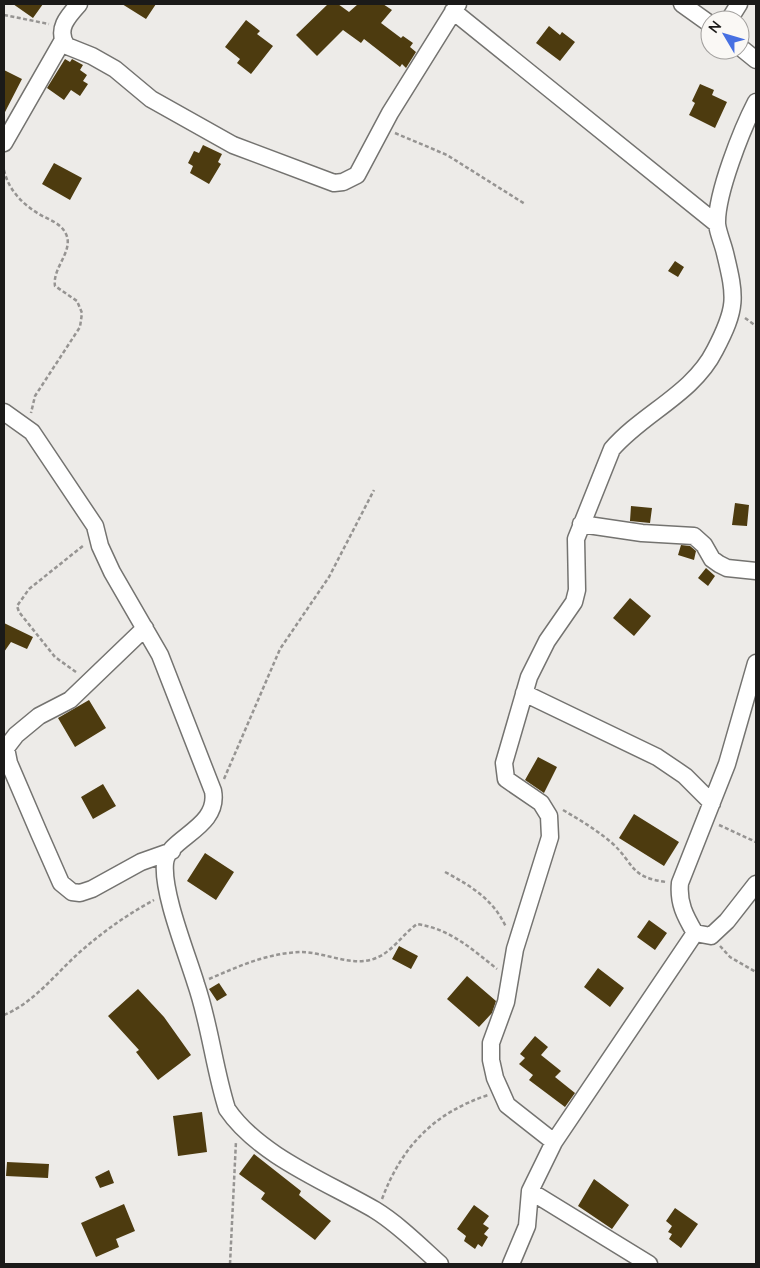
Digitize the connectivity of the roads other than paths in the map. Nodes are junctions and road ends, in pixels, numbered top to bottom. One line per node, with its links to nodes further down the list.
1 (79, 4): 5 (street)
2 (682, 4): 4 (street)
3 (456, 7): 5 (street); 8 (street)
4 (700, 17)
5 (62, 33): 7 (street)
6 (756, 102): 8 (street)
7 (4, 142)
8 (717, 224): 10 (street)
9 (4, 412): 12 (street)
10 (581, 524): 11 (street); 14 (street)
11 (756, 571)
12 (145, 628): 16 (street); 16 (street)
13 (756, 663): 15 (street)
14 (524, 693): 15 (street); 19 (street)
15 (712, 803): 18 (street)
16 (172, 851): 21 (street)
17 (756, 884): 18 (street)
18 (703, 934): 19 (street)
19 (554, 1142): 20 (street)
20 (530, 1191): 22 (street); 23 (street)
21 (440, 1264)
22 (511, 1264)
23 (649, 1264)

